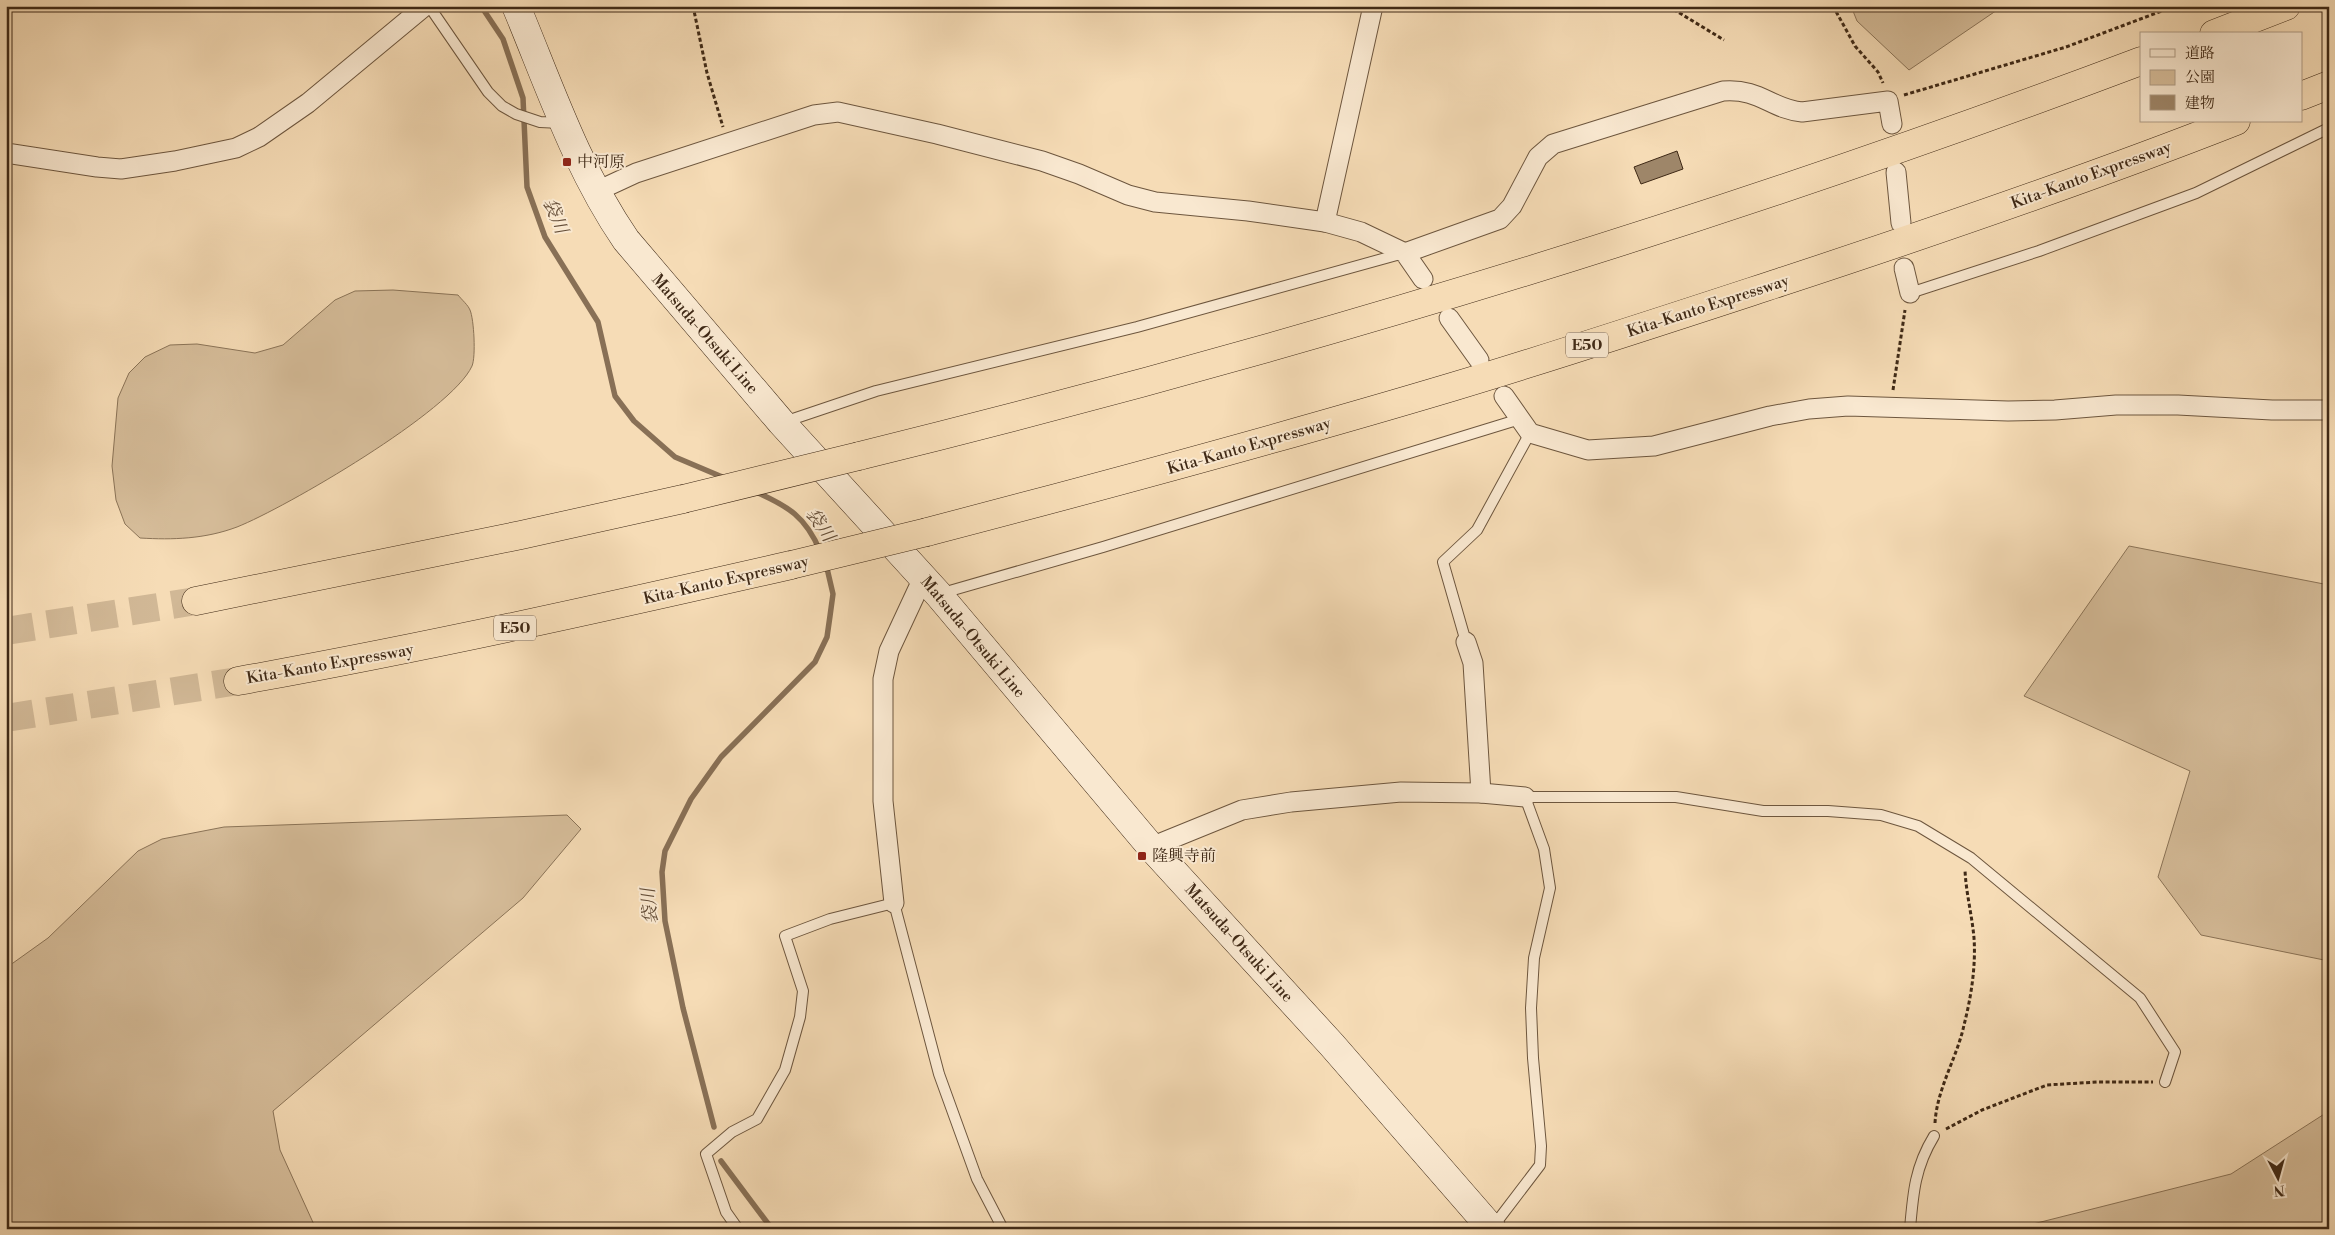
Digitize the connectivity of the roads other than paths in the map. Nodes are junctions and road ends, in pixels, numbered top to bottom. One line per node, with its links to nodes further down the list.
1 (424, 6): 14 (street)
2 (429, 6): 10 (lane)
3 (516, 6): 10 (main road, Matsuda-Otsuki Line)
4 (1373, 6): 17 (street)
5 (2286, 6): 6 (highway)
6 (2219, 32)
7 (2140, 61): 30 (highway, bridge)
8 (2329, 85): 9 (highway)
9 (2302, 96)
10 (553, 123): 16 (main road, Matsuda-Otsuki Line)
11 (1892, 124): 19 (street)
12 (2220, 124): 32 (highway, Kita-Kanto Expressway / E50, bridge)
13 (2329, 128): 22 (lane)
14 (6, 154)
15 (1896, 172): 18 (street)
16 (595, 192): 17 (street); 27 (main road, Matsuda-Otsuki Line)
17 (1325, 222): 19 (street)
18 (1901, 223)
19 (1405, 253): 21 (street); 27 (lane)
20 (1904, 268): 22 (street)
21 (1423, 279)
22 (1910, 293)
23 (1449, 318): 24 (street)
24 (1479, 360)
25 (1504, 396): 28 (street)
26 (2329, 410): 28 (street)
27 (781, 422): 29 (main road, Matsuda-Otsuki Line)
28 (1525, 426): 29 (lane); 31 (lane)
29 (931, 586): 35 (main road, Matsuda-Otsuki Line); 36 (street)
30 (196, 601)
31 (1466, 642): 33 (street)
32 (238, 681)
33 (1481, 793): 34 (street); 35 (street)
34 (1525, 797): 37 (lane); 41 (lane)
35 (1151, 847): 41 (main road, Matsuda-Otsuki Line)
36 (894, 903): 39 (lane); 40 (lane)
37 (2165, 1082)
38 (1934, 1136): 42 (lane)
39 (738, 1229)
40 (1004, 1229)
41 (1492, 1229)
42 (1910, 1229)

